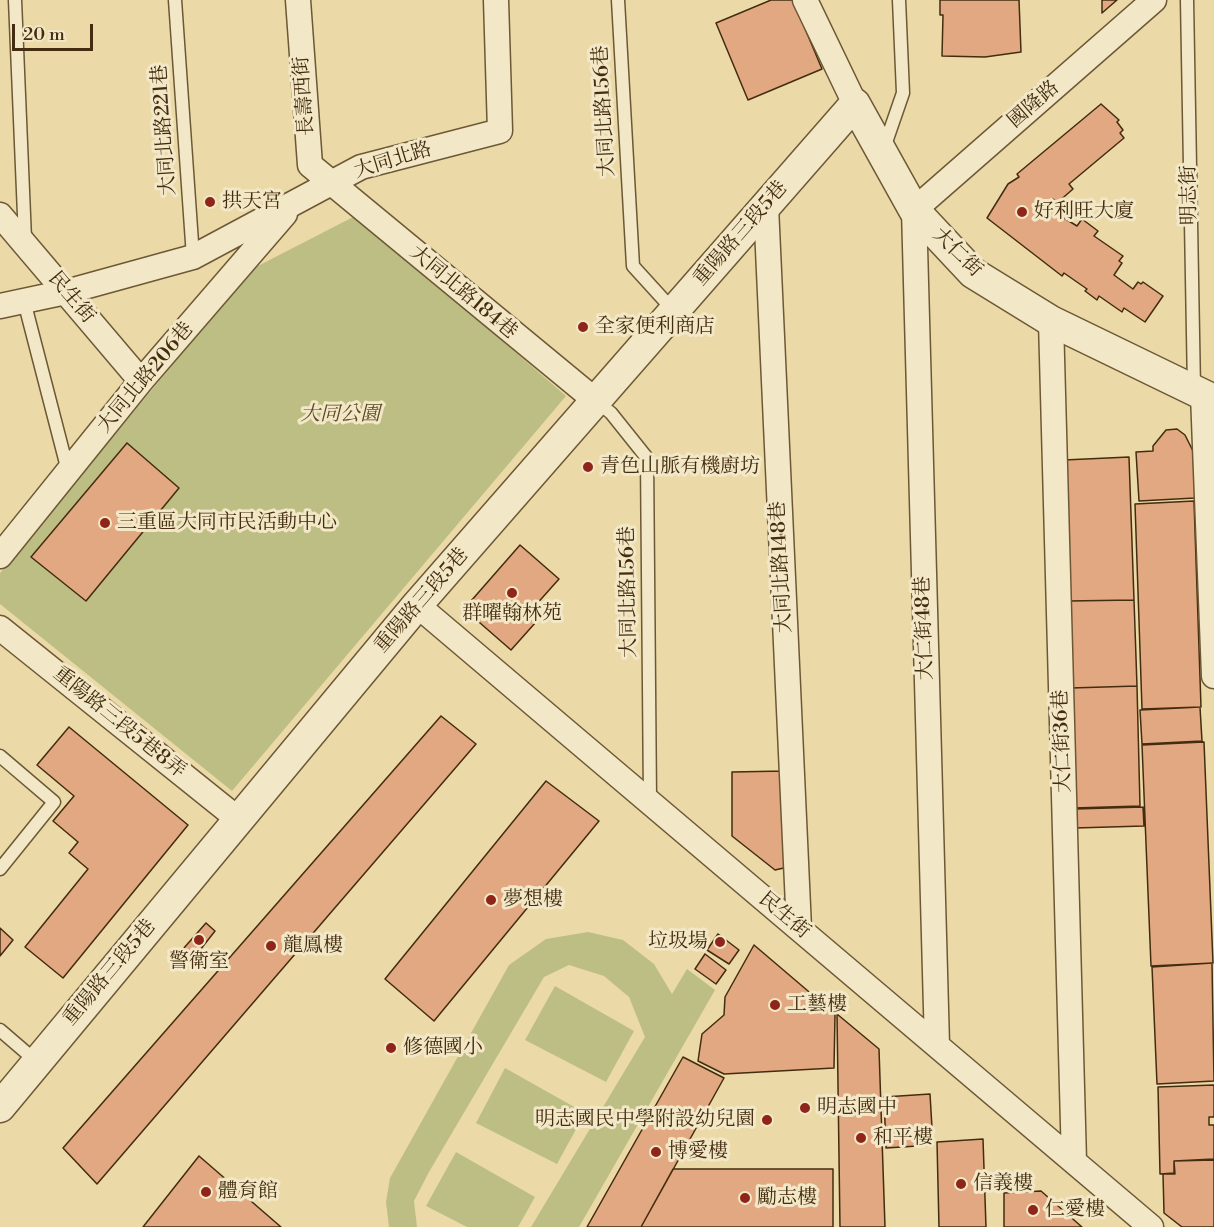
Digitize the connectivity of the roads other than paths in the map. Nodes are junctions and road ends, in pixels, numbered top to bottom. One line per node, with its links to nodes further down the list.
1 (15, 0): 17 (lane)
2 (175, 0): 18 (lane, 大同北路221巷)
3 (298, 0): 12 (street, 長壽西街)
4 (496, 0): 12 (street, 大同北路)
5 (618, 0): 22 (lane, 大同北路156巷)
6 (805, 0): 10 (street, 大仁街)
7 (900, 0): 11 (lane)
8 (1154, 0): 15 (street, 國隆路)
9 (1186, 0): 25 (lane, 明志街)
10 (855, 104): 11 (street, 大仁街); 14 (street, 重陽路三段5巷)
11 (882, 153): 15 (street, 大仁街)
12 (331, 183): 13 (street, 大同北路); 26 (street, 大同北路184巷)
13 (295, 202): 18 (street, 大同北路); 24 (street, 大同北路206巷)
14 (766, 206): 22 (street, 重陽路三段5巷); 36 (street, 大同北路148巷)
15 (914, 210): 23 (street, 大仁街); 38 (street, 大仁街48巷)
16 (0, 215): 17 (street, 民生街)
17 (25, 244): 19 (street, 民生街)
18 (193, 257): 19 (street, 大同北路)
19 (66, 292): 20 (street, 大同北路); 24 (street, 民生街)
20 (24, 301): 21 (street, 大同北路); 27 (lane)
21 (0, 306)
22 (674, 311): 26 (street, 重陽路三段5巷)
23 (1051, 321): 25 (street, 大仁街); 41 (street, 大仁街36巷)
24 (141, 381): 27 (street, 大同北路206巷)
25 (1204, 395): 31 (street, 明志街)
26 (596, 401): 29 (street, 重陽路三段5巷); 33 (lane, 大同北路156巷)
27 (68, 471): 28 (street, 大同北路206巷)
28 (0, 556)
29 (417, 605): 33 (street, 民生街); 34 (street, 重陽路三段5巷)
30 (0, 628): 34 (street, 重陽路三段5巷8弄)
31 (1214, 676)
32 (0, 756): 35 (lane)
33 (650, 802): 36 (street, 民生街)
34 (238, 819): 39 (street, 重陽路三段5巷)
35 (0, 869)
36 (799, 928): 38 (street, 民生街)
37 (0, 1030): 39 (lane)
38 (937, 1045): 41 (street, 民生街)
39 (36, 1061): 40 (street, 重陽路三段5巷)
40 (0, 1107)
41 (1074, 1161): 42 (street, 民生街)
42 (1152, 1227)

